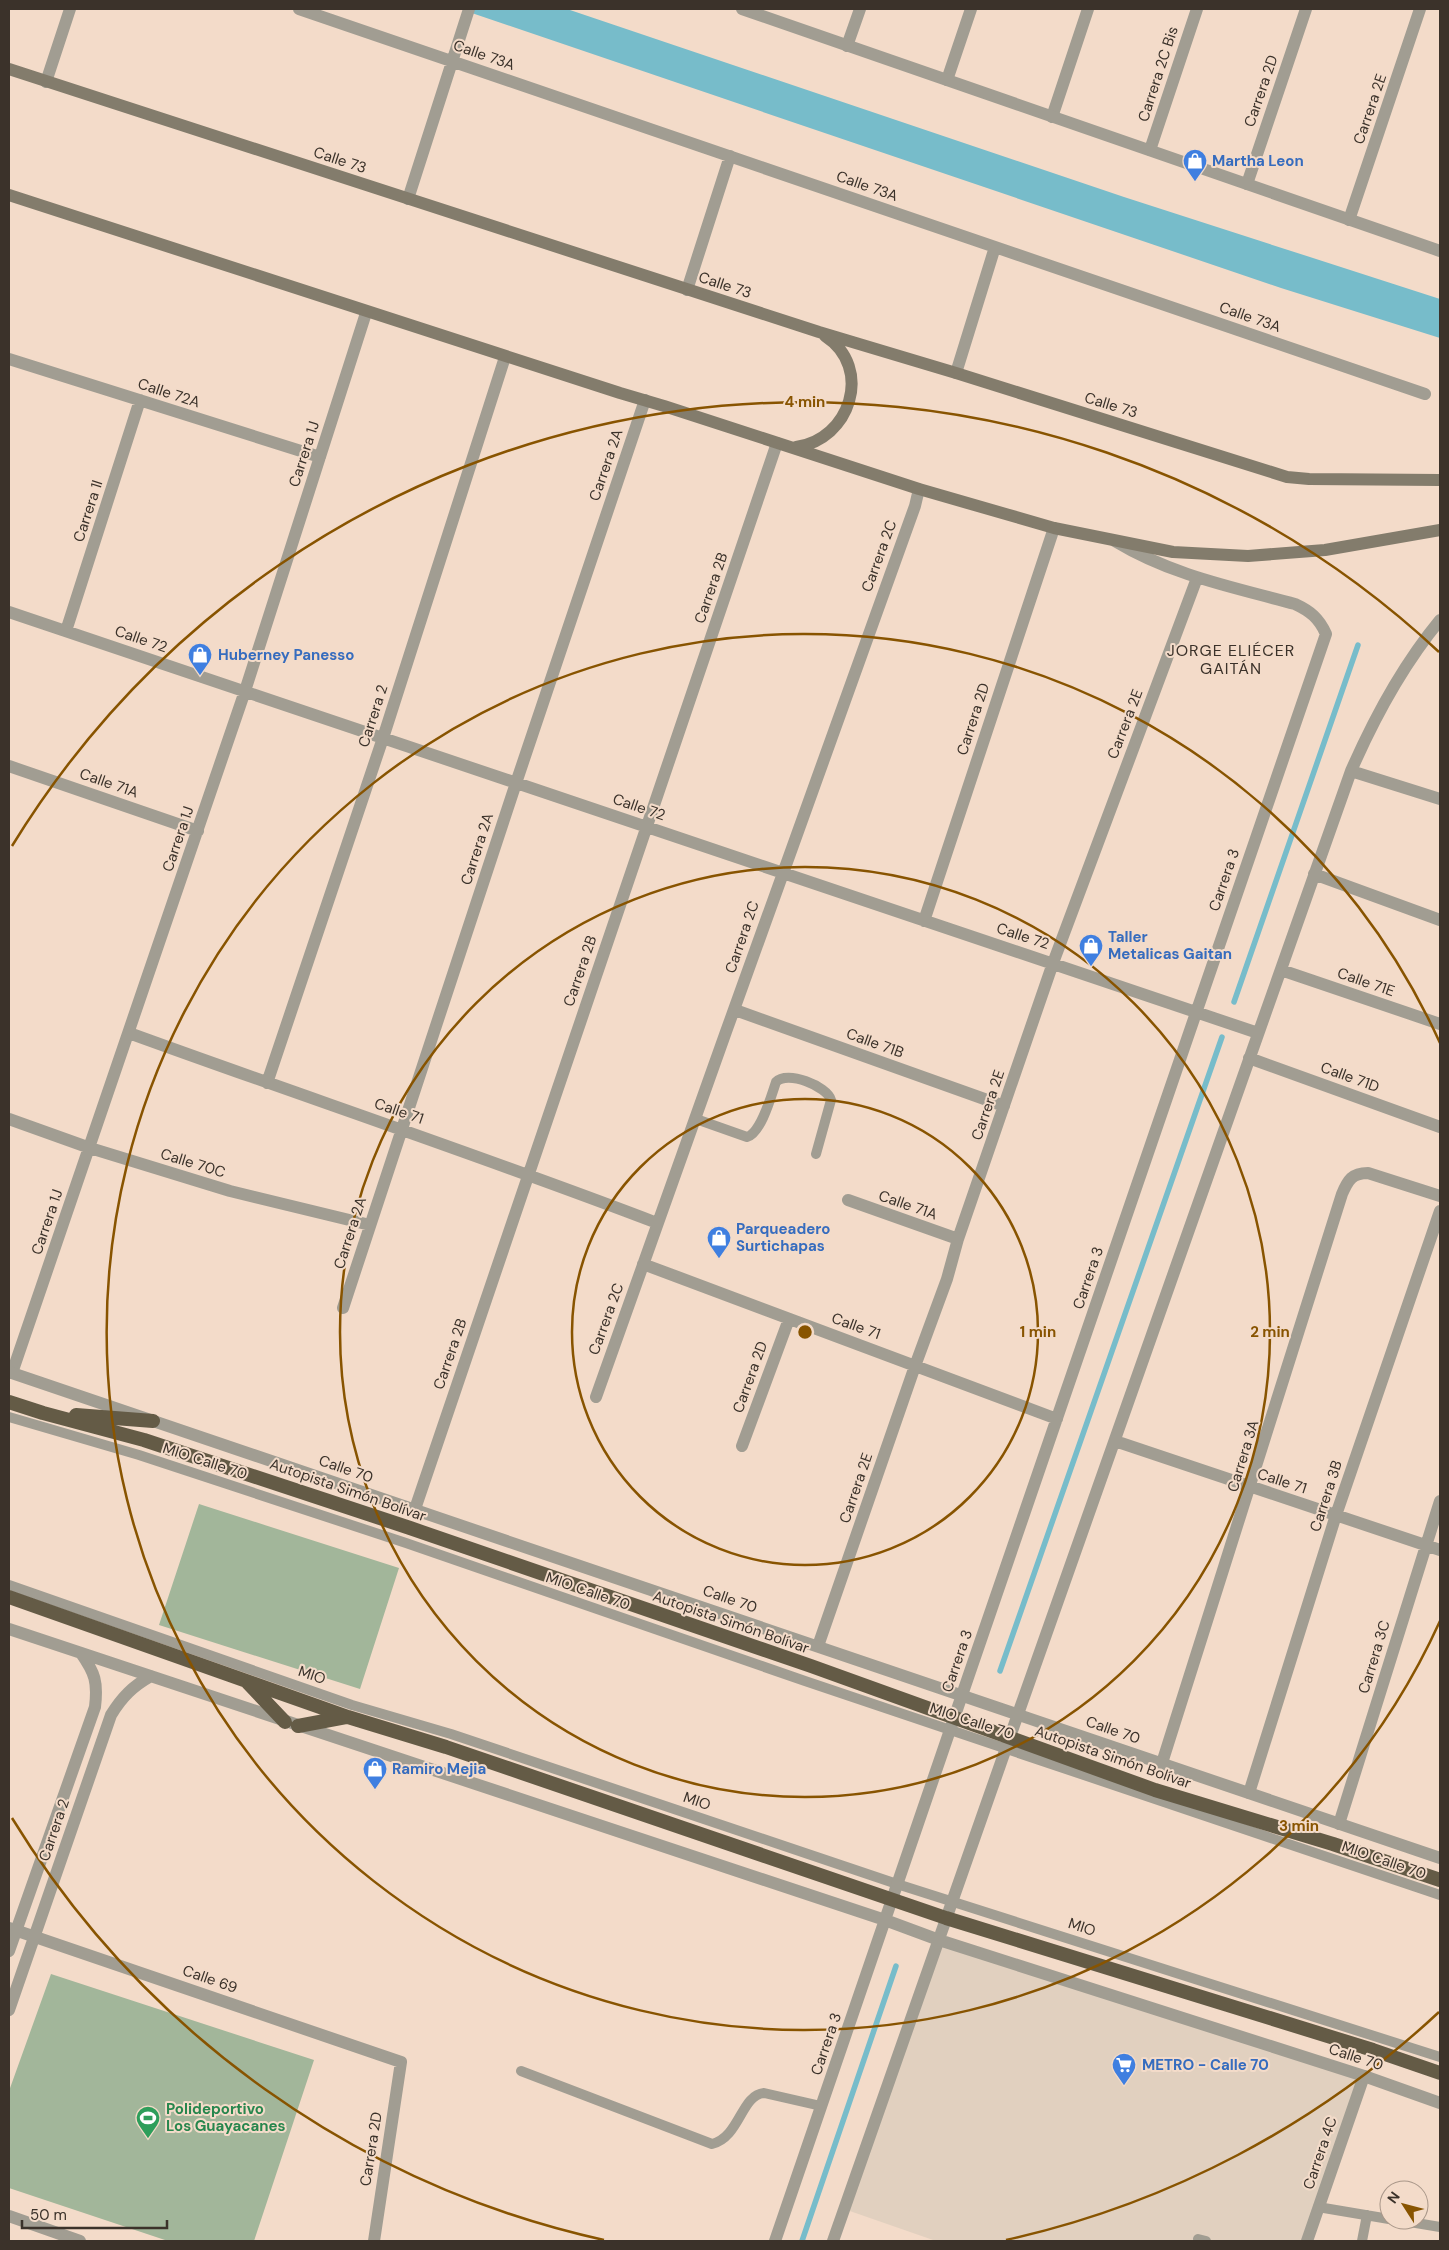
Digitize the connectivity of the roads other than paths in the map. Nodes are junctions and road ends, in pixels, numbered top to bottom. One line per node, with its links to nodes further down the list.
1 (70, 9): 15 (street)
2 (299, 9): 12 (street, Calle 73A)
3 (469, 9): 12 (street)
4 (744, 9): 11 (street)
5 (860, 9): 11 (street)
6 (971, 9): 14 (street)
7 (1088, 9): 16 (street)
8 (1196, 9): 17 (street, Carrera 2C Bis)
9 (1306, 9): 19 (street, Carrera 2D)
10 (1420, 9): 22 (street, Carrera 2E)
11 (847, 46): 14 (street)
12 (453, 61): 18 (street, Calle 73A); 21 (street)
13 (9, 70): 15 (main road, Calle 73)
14 (947, 80): 16 (street)
15 (46, 82): 21 (main road, Calle 73)
16 (1052, 117): 17 (street)
17 (1150, 150): 19 (street)
18 (730, 156): 23 (street, Calle 73A); 25 (street)
19 (1247, 184): 22 (street)
20 (9, 195): 26 (main road)
21 (408, 198): 25 (main road, Calle 73)
22 (1349, 220): 24 (street)
23 (995, 246): 30 (street); 31 (street, Calle 73A)
24 (1440, 252)
25 (687, 290): 27 (main road, Calle 73)
26 (366, 312): 28 (main road); 36 (street, Carrera 1J)
27 (819, 332): 30 (main road, Calle 73); 35 (main road)
28 (505, 357): 33 (main road); 47 (street, Carrera 2)
29 (9, 359): 32 (street, Calle 72A)
30 (956, 373): 37 (main road, Calle 73)
31 (1425, 394)
32 (140, 400): 36 (street, Calle 72A); 45 (street, Carrera 1I)
33 (644, 400): 34 (main road); 50 (street, Carrera 2A)
34 (777, 443): 35 (main road); 52 (street, Carrera 2B)
35 (793, 448): 38 (main road)
36 (320, 457): 46 (street, Carrera 1J)
37 (1440, 480)
38 (919, 488): 39 (main road); 54 (street, Carrera 2C)
39 (1054, 528): 41 (main road); 57 (street, Carrera 2D)
40 (1440, 530): 41 (main road)
41 (1115, 540): 42 (street, Carrera 3)
42 (1197, 578): 58 (street, Carrera 2E); 61 (street, Carrera 3)
43 (9, 612): 45 (street, Calle 72)
44 (1440, 620): 49 (street)
45 (66, 631): 46 (street, Calle 72)
46 (246, 691): 47 (street, Calle 72); 53 (street, Carrera 1J)
47 (383, 738): 50 (street, Calle 72); 66 (street, Carrera 2)
48 (9, 766): 53 (street, Calle 71A)
49 (1350, 771): 51 (street); 55 (street)
50 (516, 783): 52 (street, Calle 72); 71 (street, Carrera 2A)
51 (1440, 799)
52 (646, 827): 54 (street, Calle 72); 74 (street, Carrera 2B)
53 (198, 831): 63 (street, Carrera 1J)
54 (781, 872): 57 (street, Calle 72); 60 (street, Carrera 2C)
55 (1314, 874): 56 (street); 59 (street)
56 (1440, 920)
57 (924, 921): 58 (street, Calle 72)
58 (1053, 963): 61 (street, Calle 72); 67 (street, Carrera 2E)
59 (1281, 970): 62 (street, Calle 71E); 64 (street)
60 (735, 1010): 67 (street, Calle 71B); 68 (street, Carrera 2C)
61 (1196, 1012): 64 (street, Calle 72); 90 (street, Carrera 3)
62 (1440, 1024)
63 (129, 1033): 66 (street, Calle 71); 72 (street, Carrera 1J)
64 (1258, 1033): 65 (street)
65 (1249, 1058): 70 (street, Calle 71D); 92 (street)
66 (267, 1083): 71 (street, Calle 71)
67 (1004, 1106): 80 (street, Carrera 2E)
68 (696, 1118): 73 (lane); 78 (street, Carrera 2C)
69 (9, 1119): 72 (street, Calle 70C)
70 (1440, 1127)
71 (402, 1129): 74 (street, Calle 71); 79 (street, Carrera 2A)
72 (90, 1148): 79 (street, Calle 70C); 85 (street, Carrera 1J)
73 (816, 1154)
74 (529, 1173): 78 (street, Calle 71); 96 (street, Carrera 2B)
75 (1440, 1196): 94 (street, Carrera 3A)
76 (848, 1200): 80 (street, Calle 71A)
77 (1440, 1211): 97 (street, Carrera 3B)
78 (657, 1223): 81 (street, Carrera 2C)
79 (370, 1225): 82 (street, Carrera 2A)
80 (958, 1239): 84 (street, Carrera 2E)
81 (643, 1264): 83 (street, Calle 71); 86 (street, Carrera 2C)
82 (343, 1308)
83 (789, 1319): 84 (street, Calle 71); 93 (street, Carrera 2D)
84 (915, 1366): 90 (street, Calle 71); 103 (street, Carrera 2E)
85 (11, 1373): 91 (street, Calle 70)
86 (596, 1397)
87 (9, 1402): 88 (highway, Autopista Simón Bolívar)
88 (43, 1413): 91 (highway); 111 (highway, Autopista Simón Bolívar)
89 (9, 1417): 111 (lane, MIO Calle 70)
90 (1057, 1419): 107 (street, Carrera 3)
91 (153, 1421): 96 (street, Calle 70)
92 (1115, 1441): 94 (street, Calle 71); 108 (street)
93 (742, 1446)
94 (1250, 1487): 97 (street, Calle 71); 113 (street, Carrera 3A)
95 (1440, 1501): 98 (street, Carrera 3C)
96 (414, 1509): 103 (street, Calle 70)
97 (1336, 1516): 98 (street, Calle 71); 114 (street, Carrera 3B)
98 (1425, 1545): 99 (street, Calle 71); 115 (street, Carrera 3C)
99 (1440, 1550)
100 (9, 1585): 118 (lane, MIO)
101 (9, 1597): 106 (highway)
102 (9, 1629): 104 (street, Calle 70)
103 (818, 1646): 107 (street, Calle 70)
104 (81, 1653): 105 (street, Calle 70); 124 (street, Carrera 2)
105 (152, 1676): 110 (street, Calle 70); 125 (street, Carrera 2)
106 (246, 1681): 109 (highway); 110 (highway)
107 (962, 1695): 108 (street, Calle 70); 111 (street, Carrera 3)
108 (1018, 1714): 112 (street); 113 (street, Calle 70)
109 (348, 1717): 110 (highway); 120 (highway)
110 (291, 1724): 123 (street, Calle 70)
111 (952, 1724): 112 (highway, Autopista Simón Bolívar); 118 (street, Carrera 3)
112 (1008, 1743): 117 (highway, Autopista Simón Bolívar); 119 (lane, MIO Calle 70); 121 (street)
113 (1162, 1763): 114 (street, Calle 70)
114 (1249, 1793): 115 (street, Calle 70)
115 (1339, 1824): 116 (street, Calle 70)
116 (1439, 1855)
117 (1440, 1880)
118 (897, 1884): 120 (street, Carrera 3); 121 (lane, MIO)
119 (1440, 1895)
120 (892, 1899): 122 (highway); 123 (street, Carrera 3)
121 (952, 1901): 122 (street); 129 (lane, MIO)
122 (946, 1918): 126 (street); 132 (highway)
123 (885, 1920): 126 (street, Calle 70); 135 (street, Carrera 3)
124 (12, 1929): 125 (street, Calle 69); 127 (street, Carrera 2)
125 (34, 1936): 128 (street, Carrera 2); 130 (street, Calle 69)
126 (938, 1940): 133 (street, Calle 70); 143 (street)
127 (9, 1951)
128 (9, 2010)
129 (1440, 2057)
130 (401, 2062): 141 (street, Carrera 2D)
131 (521, 2071): 135 (lane)
132 (1440, 2073)
133 (1364, 2076): 134 (street, Calle 70); 136 (street, Carrera 4C)
134 (1440, 2103)
135 (821, 2106): 142 (street, Carrera 3)
136 (1318, 2208): 137 (lane); 144 (street, Carrera 4C)
137 (1367, 2215): 139 (lane); 145 (lane)
138 (9, 2216): 140 (street)
139 (1379, 2217)
140 (80, 2241)
141 (374, 2241)
142 (775, 2241)
143 (833, 2241)
144 (1307, 2241)
145 (1362, 2241)

